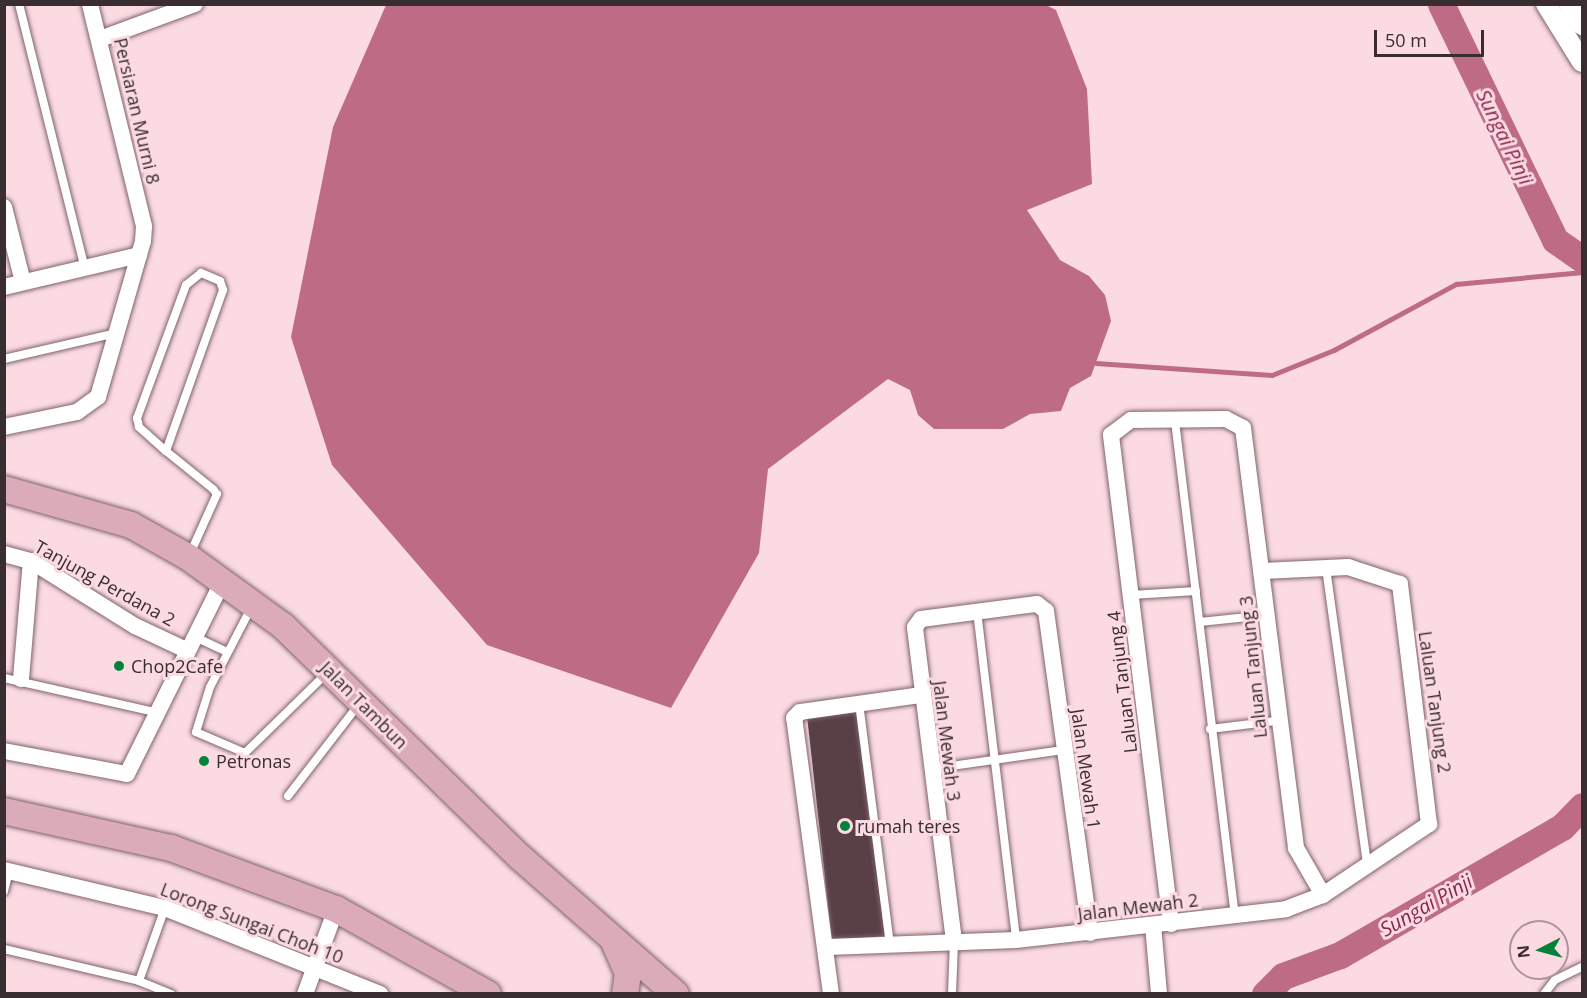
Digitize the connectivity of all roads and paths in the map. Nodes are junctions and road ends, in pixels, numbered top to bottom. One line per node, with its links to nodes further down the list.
1 (20, 4): 12 (lane)
2 (90, 4): 8 (street, Persiaran Murni 8)
3 (195, 4): 6 (street)
4 (1546, 4): 9 (street)
5 (1569, 4): 7 (street)
6 (161, 12): 8 (street)
7 (1582, 25)
8 (100, 39): 11 (street, Persiaran Murni 8)
9 (1582, 62)
10 (4, 207): 13 (street)
11 (139, 255): 12 (street); 15 (street)
12 (85, 268): 13 (street)
13 (23, 282): 14 (street)
14 (4, 287)
15 (117, 333): 16 (lane); 18 (street)
16 (4, 359)
17 (1175, 421): 25 (street, Laluan Tanjung 3); 27 (lane); 28 (street, Laluan Tanjung 4)
18 (4, 427)
19 (166, 451): 19 (lane); 22 (lane)
20 (5, 490): 22 (main road, Jalan Tambun)
21 (4, 554): 23 (street, Tanjung Perdana 2)
22 (188, 557): 26 (main road, Jalan Tambun)
23 (31, 561): 33 (street, Tanjung Perdana 2); 36 (street)
24 (1326, 568): 25 (street); 49 (street, Laluan Tanjung 2); 50 (lane)
25 (1262, 571): 31 (street, Laluan Tanjung 3)
26 (223, 581): 29 (main road, Jalan Tambun); 33 (street)
27 (1197, 591): 28 (lane); 32 (lane)
28 (1131, 596): 57 (street, Laluan Tanjung 4)
29 (253, 604): 34 (lane); 35 (main road, Jalan Tambun)
30 (977, 611): 37 (street, Jalan Mewah 3); 43 (street, Jalan Mewah 1); 45 (lane)
31 (1267, 615): 32 (lane); 41 (street, Laluan Tanjung 3)
32 (1200, 622): 42 (lane)
33 (189, 643): 34 (lane); 40 (street)
34 (227, 652): 35 (lane)
35 (330, 671): 38 (main road, Jalan Tambun)
36 (13, 678): 40 (lane)
37 (921, 695): 39 (street); 46 (street, Jalan Mewah 3)
38 (361, 703): 47 (lane); 60 (main road, Jalan Tambun)
39 (859, 703): 63 (lane); 64 (street)
40 (154, 712): 44 (street)
41 (1276, 721): 42 (lane); 53 (street, Laluan Tanjung 3)
42 (1210, 729): 56 (lane)
43 (1063, 750): 45 (lane); 59 (street, Jalan Mewah 1)
44 (4, 751)
45 (997, 760): 46 (lane); 61 (lane)
46 (931, 769): 62 (street, Jalan Mewah 3)
47 (288, 796)
48 (4, 811): 55 (main road)
49 (1430, 824): 50 (street, Jalan Mewah 2)
50 (1367, 869): 53 (street, Jalan Mewah 2)
51 (7, 871): 52 (lane); 54 (street, Lorong Sungai Choh 10)
52 (4, 891)
53 (1323, 895): 56 (street, Jalan Mewah 2)
54 (165, 908): 66 (street, Lorong Sungai Choh 10); 68 (lane)
55 (336, 909): 66 (street); 72 (main road)
56 (1235, 915): 57 (street, Jalan Mewah 2)
57 (1171, 924): 58 (street, Jalan Mewah 2)
58 (1153, 925): 59 (street, Jalan Mewah 2); 77 (street)
59 (1089, 933): 61 (street, Jalan Mewah 2)
60 (610, 936): 73 (main road); 74 (main road, Jalan Tambun)
61 (1016, 940): 62 (street, Jalan Mewah 2)
62 (954, 941): 63 (street, Jalan Mewah 2); 76 (lane)
63 (890, 944): 64 (street, Jalan Mewah 2)
64 (828, 947): 75 (street)
65 (4, 949): 68 (lane)
66 (315, 966): 70 (street); 71 (street, Lorong Sungai Choh 10)
67 (1582, 967): 78 (lane)
68 (139, 981): 69 (lane)
69 (171, 993)
70 (305, 993)
71 (380, 993)
72 (488, 993)
73 (625, 993)
74 (676, 993)
75 (831, 993)
76 (952, 993)
77 (1159, 993)
78 (1544, 993)

